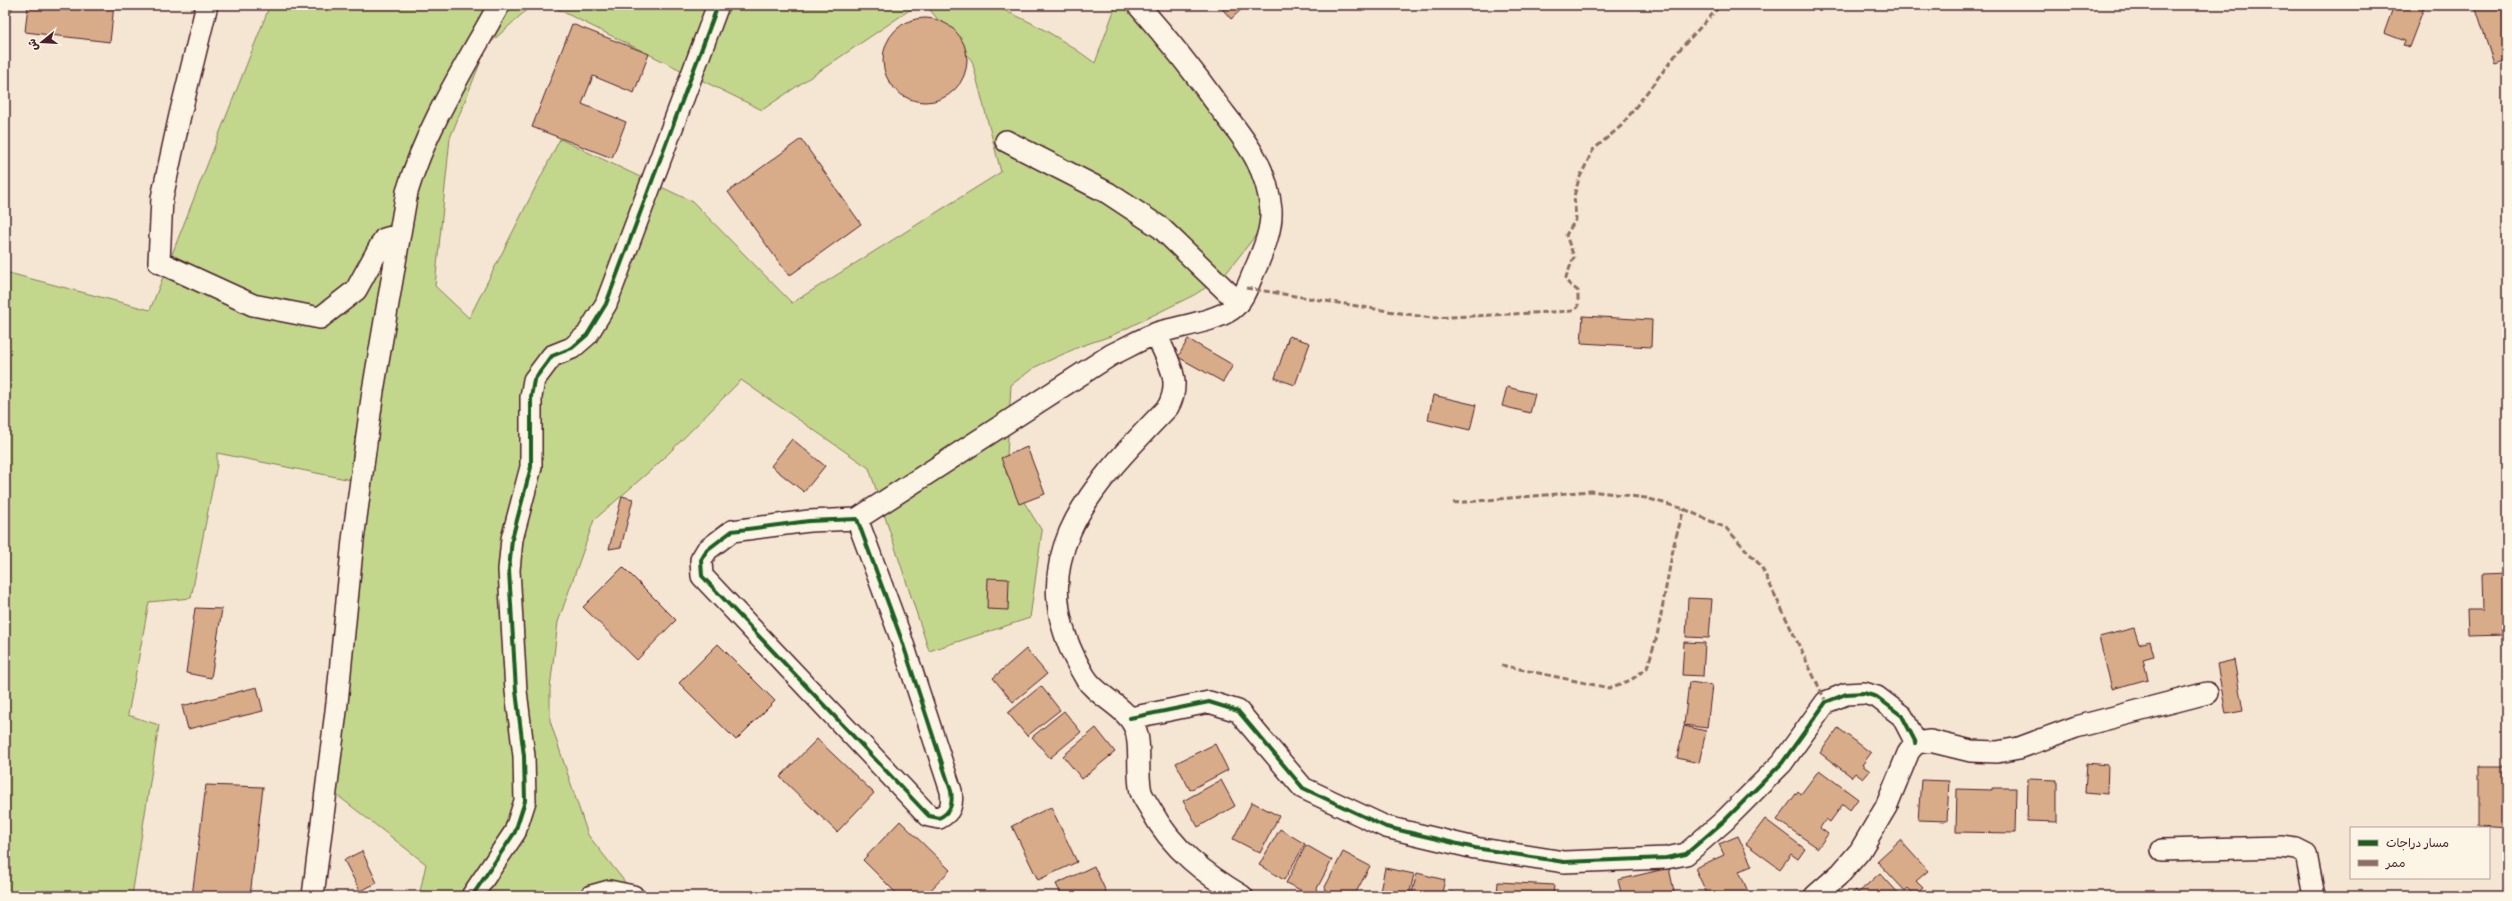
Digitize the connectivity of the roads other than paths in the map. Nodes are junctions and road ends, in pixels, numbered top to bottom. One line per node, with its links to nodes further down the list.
1 (206, 5): 6 (street)
2 (499, 5): 6 (street)
3 (718, 5): 15 (street)
4 (1138, 5): 7 (street)
5 (1006, 140): 7 (street)
6 (398, 235): 14 (street)
7 (1239, 303): 8 (street)
8 (1156, 334): 9 (street); 11 (street)
9 (857, 519): 9 (street)
10 (2207, 693): 12 (street)
11 (1130, 718): 12 (street); 18 (street)
12 (1916, 743): 19 (street)
13 (2162, 850): 20 (street)
14 (313, 896)
15 (472, 896)
16 (591, 896): 17 (street)
17 (633, 896)
18 (1242, 896)
19 (1815, 896)
20 (2314, 896)

